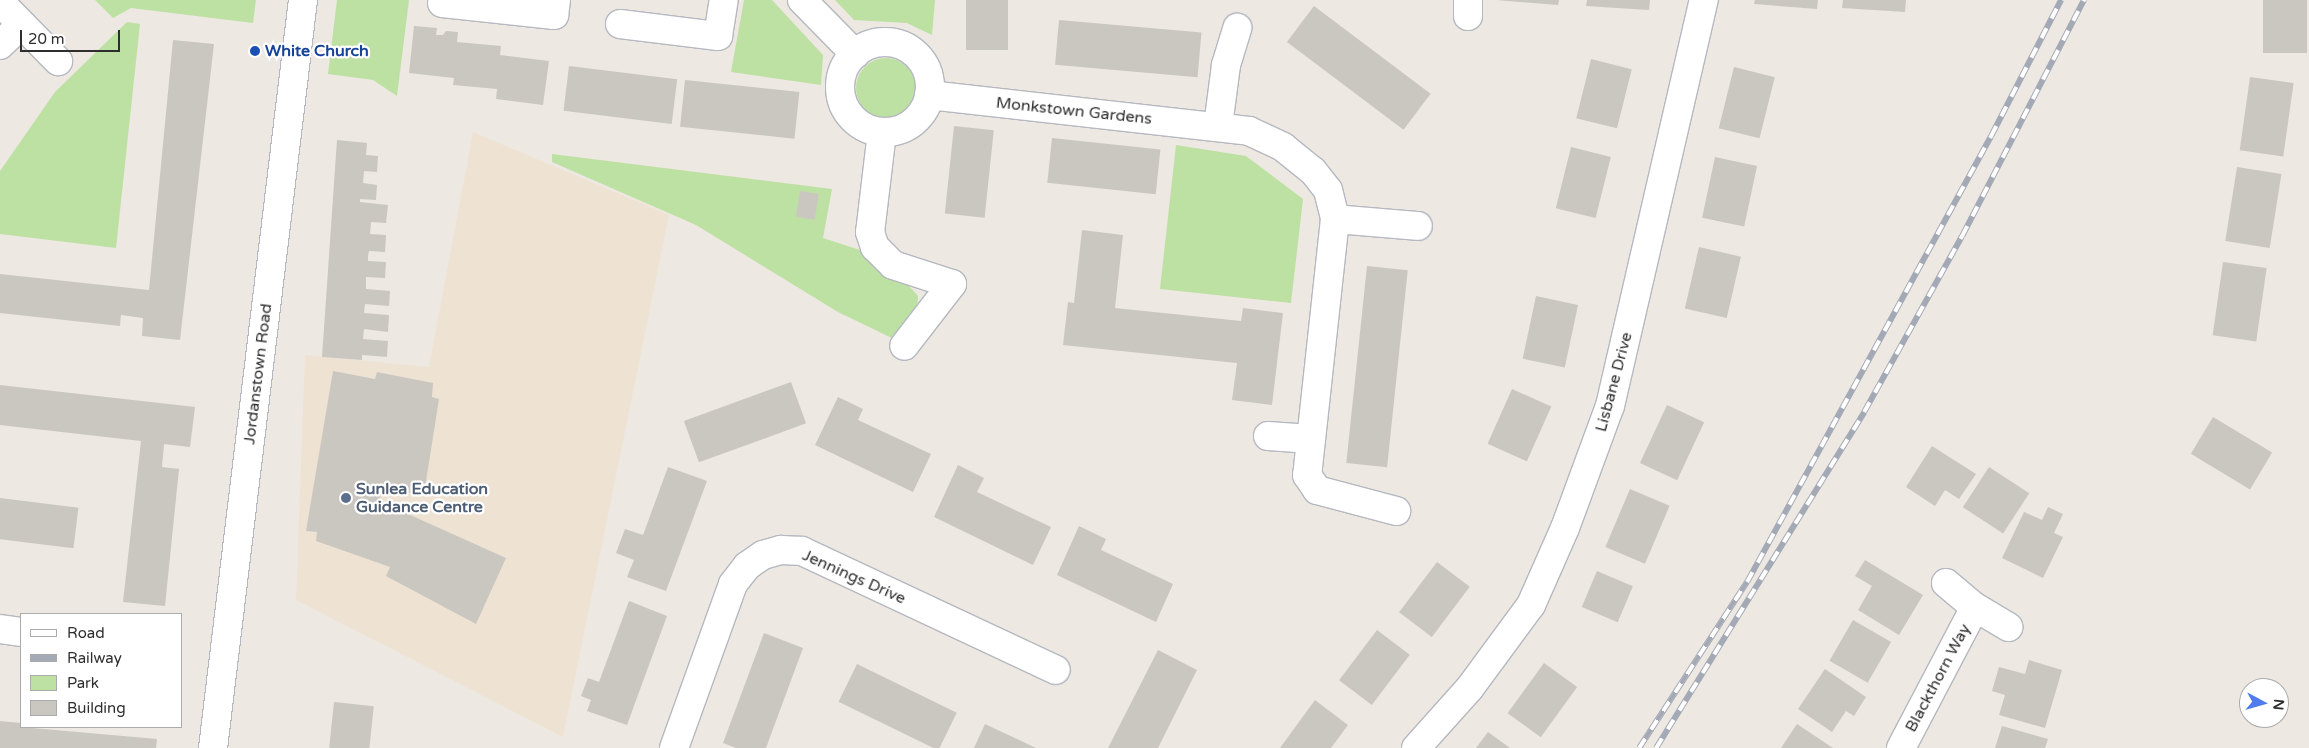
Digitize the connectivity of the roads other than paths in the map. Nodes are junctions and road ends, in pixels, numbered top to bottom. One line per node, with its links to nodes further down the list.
1 (303, 0): 29 (street, Jordanstown Road)
2 (556, 0): 7 (street)
3 (724, 0): 8 (street)
4 (802, 0): 12 (street)
5 (1704, 0): 31 (street, Lisbane Drive)
6 (0, 2): 9 (street)
7 (442, 3)
8 (620, 24)
9 (22, 25): 11 (street); 13 (street)
10 (1237, 28): 15 (street)
11 (0, 46)
12 (855, 54): 14 (street); 16 (street)
13 (58, 61)
14 (929, 95): 15 (street, Monkstown Gardens); 16 (street)
15 (1218, 126): 17 (street, Monkstown Gardens)
16 (882, 132): 19 (street)
17 (1335, 219): 18 (street); 21 (street, Monkstown Gardens)
18 (1418, 226)
19 (904, 346)
20 (1268, 436): 21 (street)
21 (1311, 439): 22 (street, Monkstown Gardens)
22 (1396, 512)
23 (1946, 583): 24 (street, Blackthorn Way)
24 (1975, 607): 25 (street, Blackthorn Way); 32 (street, Blackthorn Way)
25 (2008, 627)
26 (0, 629): 27 (street)
27 (20, 632)
28 (1056, 670): 30 (street, Jennings Drive)
29 (213, 748)
30 (674, 748)
31 (1416, 748)
32 (1900, 748)

